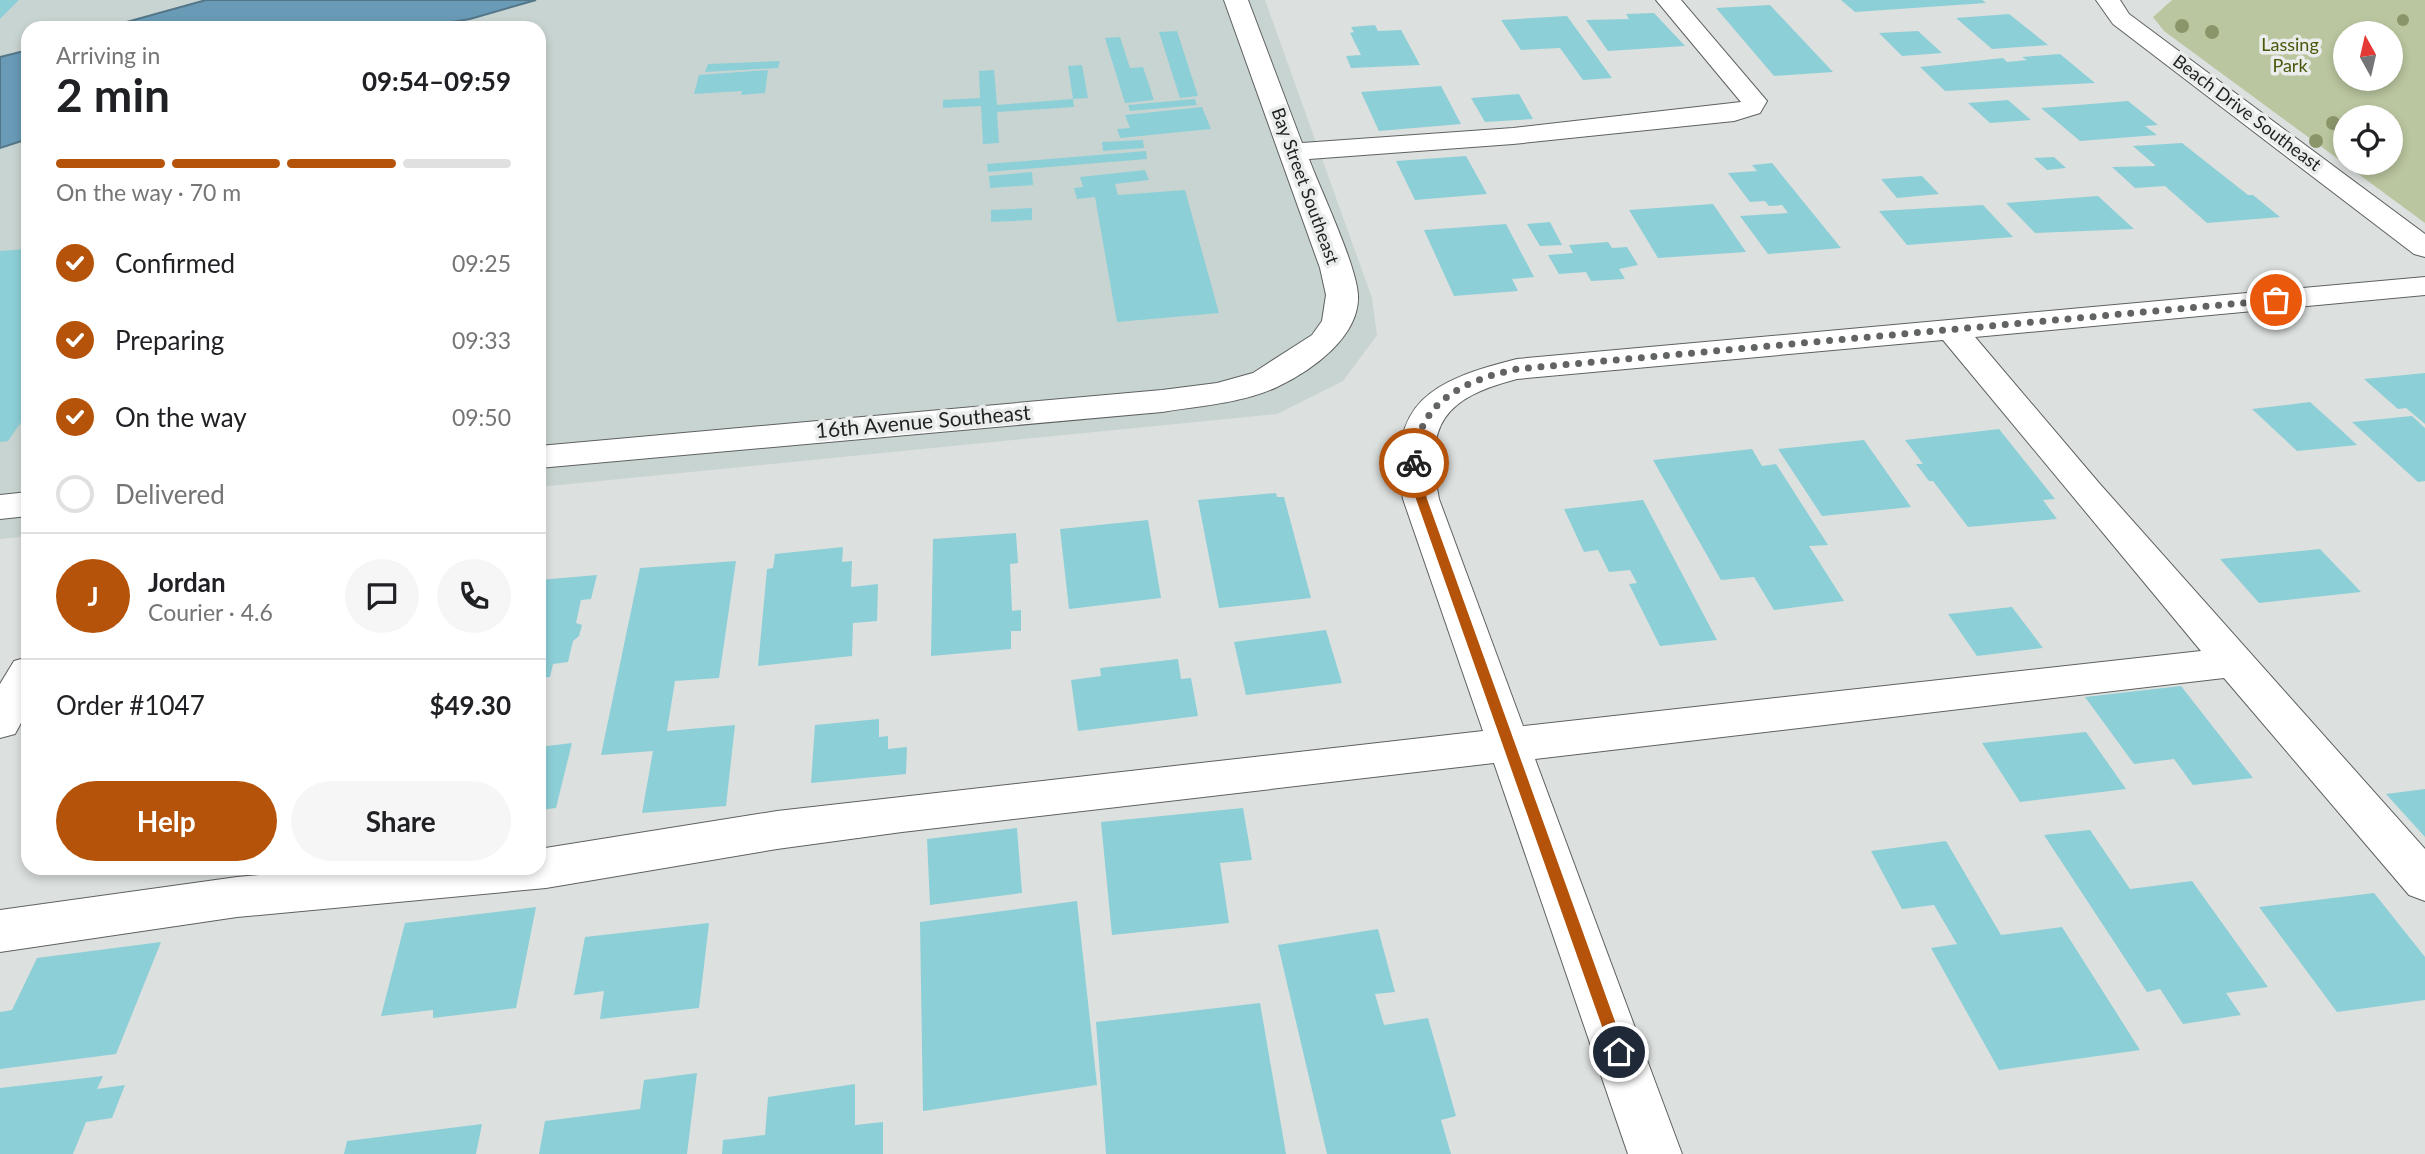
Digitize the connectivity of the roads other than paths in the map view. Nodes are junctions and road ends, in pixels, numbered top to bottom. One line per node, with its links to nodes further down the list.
1 (1236, 0): 4 (street, Bay Street Southeast)
2 (1668, 0): 4 (street)
3 (2108, 0): 5 (street, Beach Drive Southeast)
4 (1293, 152): 8 (street, Bay Street Southeast)
5 (2425, 248)
6 (2425, 286): 7 (street)
7 (1951, 330): 12 (street); 15 (street)
8 (1299, 360): 9 (street, 16th Avenue Southeast)
9 (546, 456)
10 (21, 505): 11 (street)
11 (0, 507)
12 (2235, 662): 15 (street); 18 (street)
13 (21, 684): 14 (street)
14 (0, 722)
15 (1510, 747): 16 (street); 20 (street)
16 (546, 868)
17 (471, 875): 19 (street)
18 (2425, 881)
19 (0, 931)
20 (1655, 1154)

